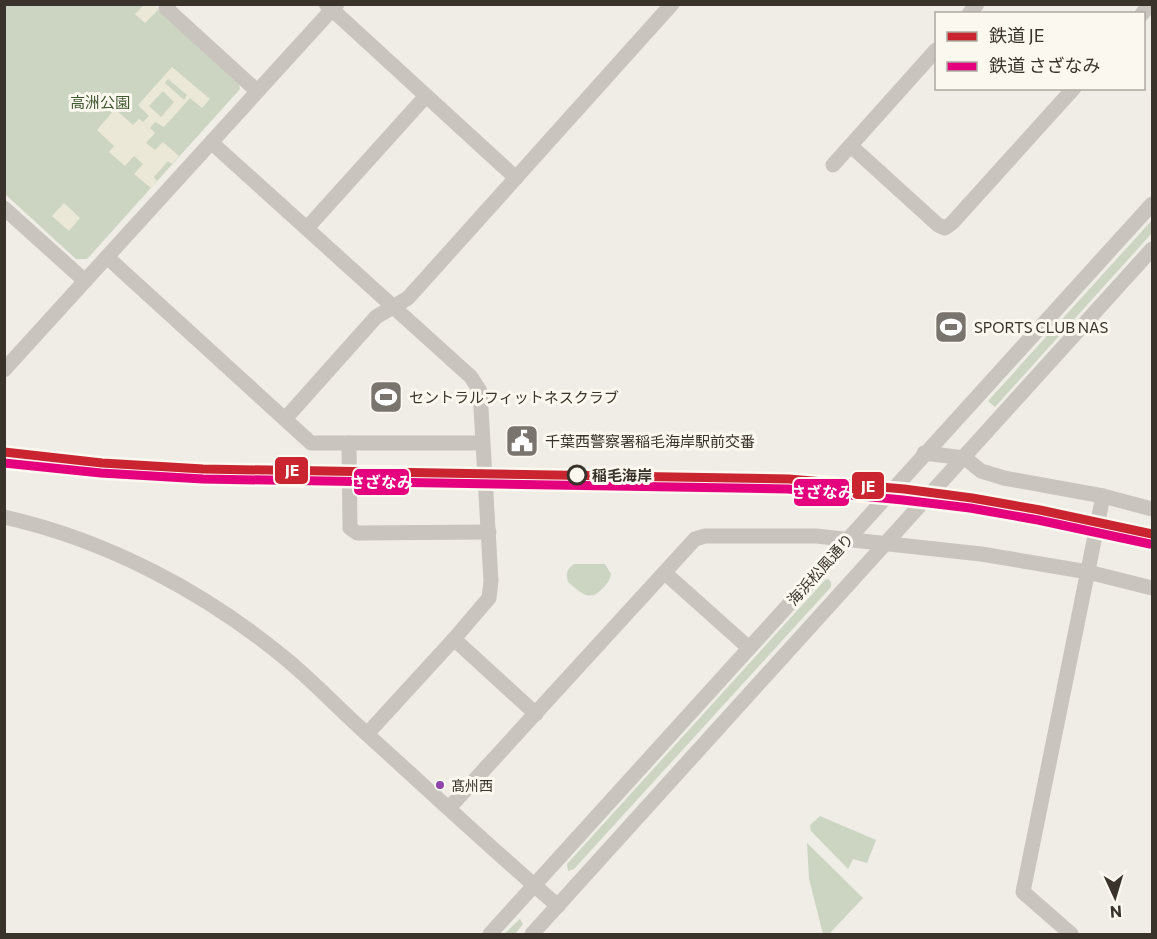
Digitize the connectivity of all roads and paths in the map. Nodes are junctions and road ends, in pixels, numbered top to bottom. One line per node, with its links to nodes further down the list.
1 (169, 4): 6 (street)
2 (672, 4): 11 (street)
3 (331, 6): 6 (street); 7 (street)
4 (935, 51): 9 (street)
5 (1072, 90): 9 (street)
6 (257, 91): 8 (street)
7 (426, 96): 11 (street); 14 (street)
8 (212, 143): 14 (street); 16 (street)
9 (850, 146): 10 (street)
10 (833, 165)
11 (516, 178): 18 (street)
12 (1152, 204): 23 (street, 海浜松風通り)
13 (4, 208): 17 (street)
14 (307, 228): 18 (street)
15 (1152, 249): 24 (street)
16 (107, 257): 17 (street); 20 (street)
17 (85, 281): 19 (street)
18 (393, 307): 20 (street); 22 (street)
19 (4, 370)
20 (285, 419): 21 (street)
21 (349, 443): 22 (street); 28 (street)
22 (482, 443): 28 (street)
23 (924, 453): 24 (street); 29 (street, 海浜松風通り)
24 (965, 458): 25 (street); 30 (street)
25 (1103, 496): 26 (street); 31 (street)
26 (1152, 509)
27 (4, 517): 37 (street)
28 (489, 532): 34 (street)
29 (846, 540): 30 (street); 32 (street); 35 (street, 海浜松風通り)
30 (886, 544): 31 (street); 40 (street)
31 (1088, 572): 33 (street); 43 (street)
32 (665, 573): 35 (street); 36 (street)
33 (1152, 588)
34 (454, 639): 36 (street); 37 (street)
35 (749, 648): 39 (street, 海浜松風通り)
36 (536, 714): 38 (street)
37 (367, 734): 38 (street)
38 (449, 808): 39 (street)
39 (534, 885): 40 (street); 41 (street, 海浜松風通り)
40 (558, 906): 42 (street)
41 (490, 934)
42 (532, 934)
43 (1071, 934)

